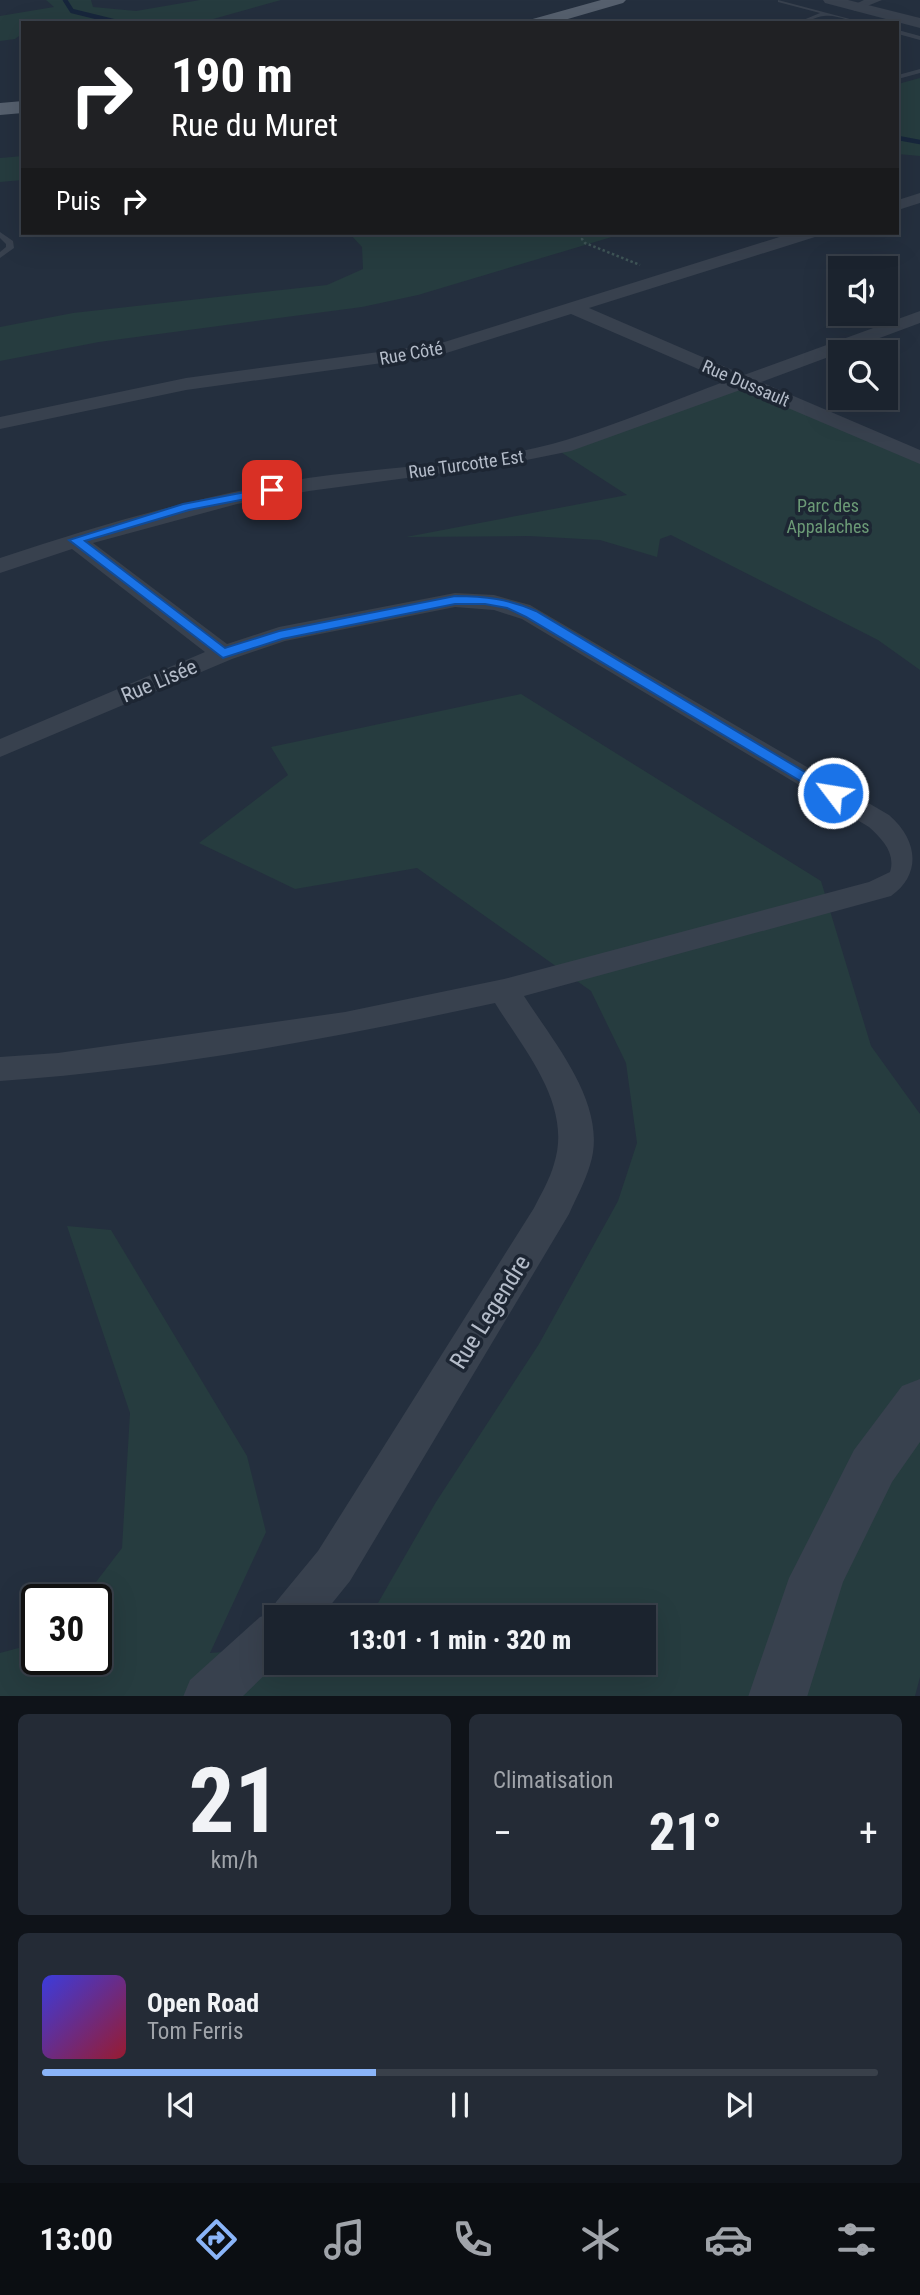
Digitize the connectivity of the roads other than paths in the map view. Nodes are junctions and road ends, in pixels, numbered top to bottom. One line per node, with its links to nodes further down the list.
1 (615, 0): 6 (main road)
2 (780, 1): 4 (lane)
3 (863, 2): 4 (street); 5 (street); 9 (street)
4 (828, 7): 7 (lane); 8 (lane)
5 (920, 16)
6 (542, 21)
7 (803, 21)
8 (858, 21)
9 (920, 23)
10 (899, 32): 11 (lane)
11 (920, 38)
12 (920, 71): 13 (lane)
13 (899, 77)
14 (21, 107): 15 (main road)
15 (0, 109)
16 (920, 198): 17 (street)
17 (899, 205)
18 (0, 234): 20 (lane)
19 (803, 235): 21 (street, Rue Côté)
20 (0, 256)
21 (573, 308): 23 (street, Rue Dussault); 24 (street, Rue Côté)
22 (920, 317): 23 (street, Rue Turcotte Est)
23 (742, 381): 25 (street, Rue Dussault); 26 (street, Rue Turcotte Est)
24 (0, 423)
25 (920, 458)
26 (75, 540): 27 (street, Rue Turcotte Est); 28 (street)
27 (0, 566)
28 (223, 653): 29 (street, Rue Lisée); 30 (street, Rue Lisée)
29 (0, 749)
30 (505, 990): 31 (street); 33 (street, Rue Legendre)
31 (0, 1069)
32 (920, 1401): 36 (street)
33 (301, 1605)
34 (264, 1644): 35 (street)
35 (206, 1696)
36 (777, 1696)

